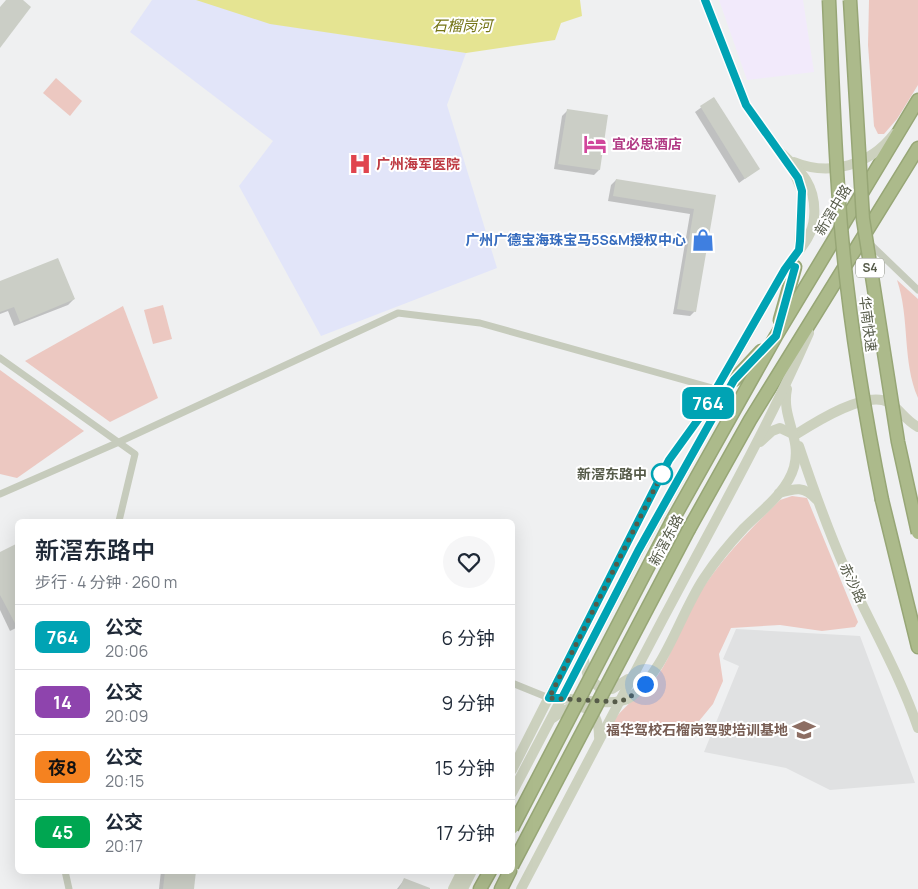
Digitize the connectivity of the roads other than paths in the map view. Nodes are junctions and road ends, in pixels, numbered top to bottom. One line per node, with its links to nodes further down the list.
1 (706, 0): 7 (main road)
2 (829, 0): 27 (highway, 华南快速 / S4, bridge)
3 (850, 0): 26 (highway, 华南快速 / S4, bridge)
4 (918, 100): 5 (highway, 新滘中路)
5 (910, 113): 7 (main road); 13 (highway, 新滘中路)
6 (918, 148): 8 (highway)
7 (779, 151): 9 (main road)
8 (863, 237): 11 (street); 12 (highway, 新滘东路)
9 (799, 250): 10 (main road); 17 (main road)
10 (795, 267): 13 (highway)
11 (918, 290)
12 (823, 301): 15 (main road); 40 (highway, 新滘东路, bridge)
13 (776, 336): 16 (highway); 39 (highway, 新滘东路, bridge)
14 (0, 358): 20 (street)
15 (789, 378): 19 (main road, 赤沙路); 21 (main road)
16 (734, 380): 28 (main road)
17 (716, 389): 20 (street); 31 (main road)
18 (918, 427): 19 (main road)
19 (795, 435): 21 (main road); 22 (main road); 24 (main road, 赤沙路)
20 (119, 442): 23 (street); 25 (street)
21 (753, 451): 29 (main road)
22 (780, 493): 24 (main road); 33 (main road)
23 (0, 494)
24 (816, 500): 35 (main road, 赤沙路)
25 (119, 519)
26 (918, 532)
27 (918, 647)
28 (583, 656): 29 (main road); 32 (main road)
29 (635, 670): 33 (main road)
30 (515, 684): 31 (street)
31 (549, 698): 32 (main road); 37 (main road)
32 (562, 698): 33 (main road); 34 (main road)
33 (618, 702): 36 (main road)
34 (550, 721): 36 (main road); 38 (main road)
35 (918, 728)
36 (599, 738): 49 (main road)
37 (515, 764)
38 (515, 787)
39 (515, 822)
40 (515, 860)
41 (66, 874): 45 (street)
42 (460, 874): 46 (main road)
43 (470, 874): 47 (main road)
44 (488, 874): 48 (highway)
45 (69, 889)
46 (453, 889)
47 (463, 889)
48 (480, 889)
49 (521, 889)

